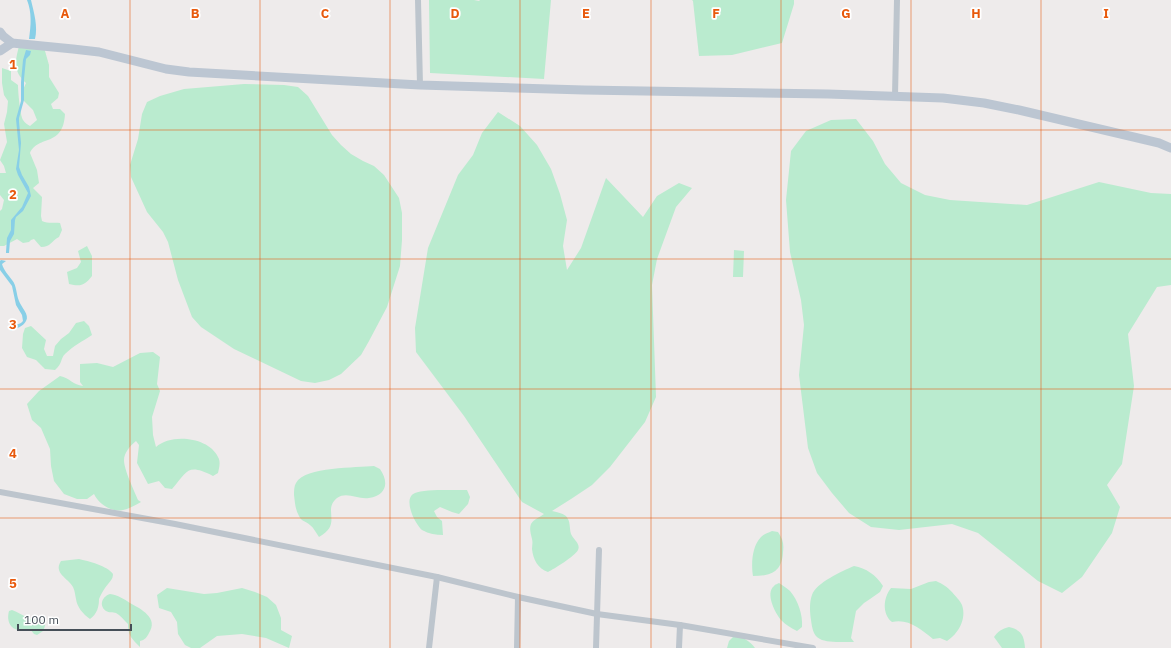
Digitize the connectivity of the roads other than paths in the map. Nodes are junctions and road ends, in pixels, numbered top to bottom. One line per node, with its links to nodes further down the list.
1 (418, 0): 6 (street)
2 (897, 0): 7 (street)
3 (0, 32): 4 (street)
4 (12, 43): 5 (street); 6 (street)
5 (0, 51)
6 (420, 85): 7 (street)
7 (895, 96): 8 (street)
8 (1171, 148)
9 (0, 492): 11 (street)
10 (599, 550): 13 (street)
11 (437, 578): 12 (street); 15 (street)
12 (518, 597): 13 (street); 16 (street)
13 (597, 614): 14 (street); 17 (street)
14 (680, 625): 18 (street); 19 (street)
15 (429, 648)
16 (517, 648)
17 (596, 648)
18 (679, 648)
19 (810, 648)

